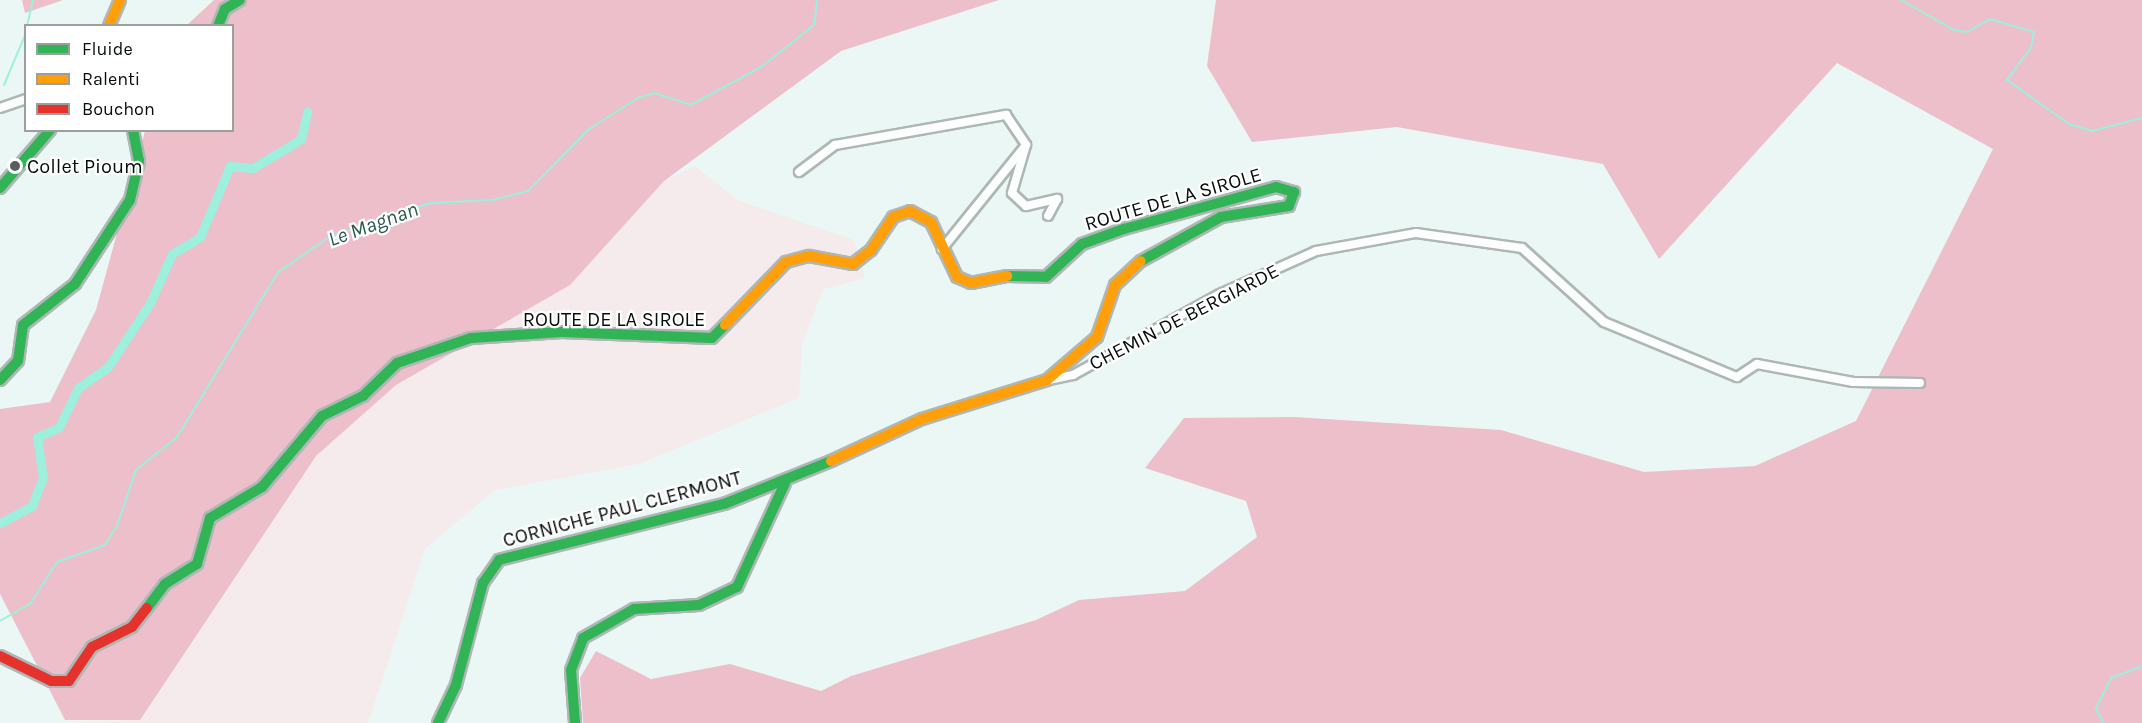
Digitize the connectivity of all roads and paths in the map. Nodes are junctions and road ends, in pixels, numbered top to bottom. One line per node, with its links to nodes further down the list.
1 (120, 0): 3 (street)
2 (240, 0): 4 (street)
3 (110, 24)
4 (219, 24)
5 (24, 100): 6 (street)
6 (0, 108)
7 (48, 132): 11 (street)
8 (133, 132): 14 (street)
9 (1026, 145): 10 (street); 12 (street); 13 (street)
10 (799, 172)
11 (0, 188)
12 (1048, 216)
13 (942, 249): 15 (street, ROUTE DE LA SIROLE); 18 (street, ROUTE DE LA SIROLE)
14 (0, 380)
15 (1047, 380): 16 (street, CHEMIN DE BERGIARDE); 17 (street, ROUTE DE LA SIROLE)
16 (1920, 382)
17 (786, 483): 19 (street, CORNICHE PAUL CLERMONT); 20 (street)
18 (0, 656)
19 (438, 723)
20 (575, 723)

